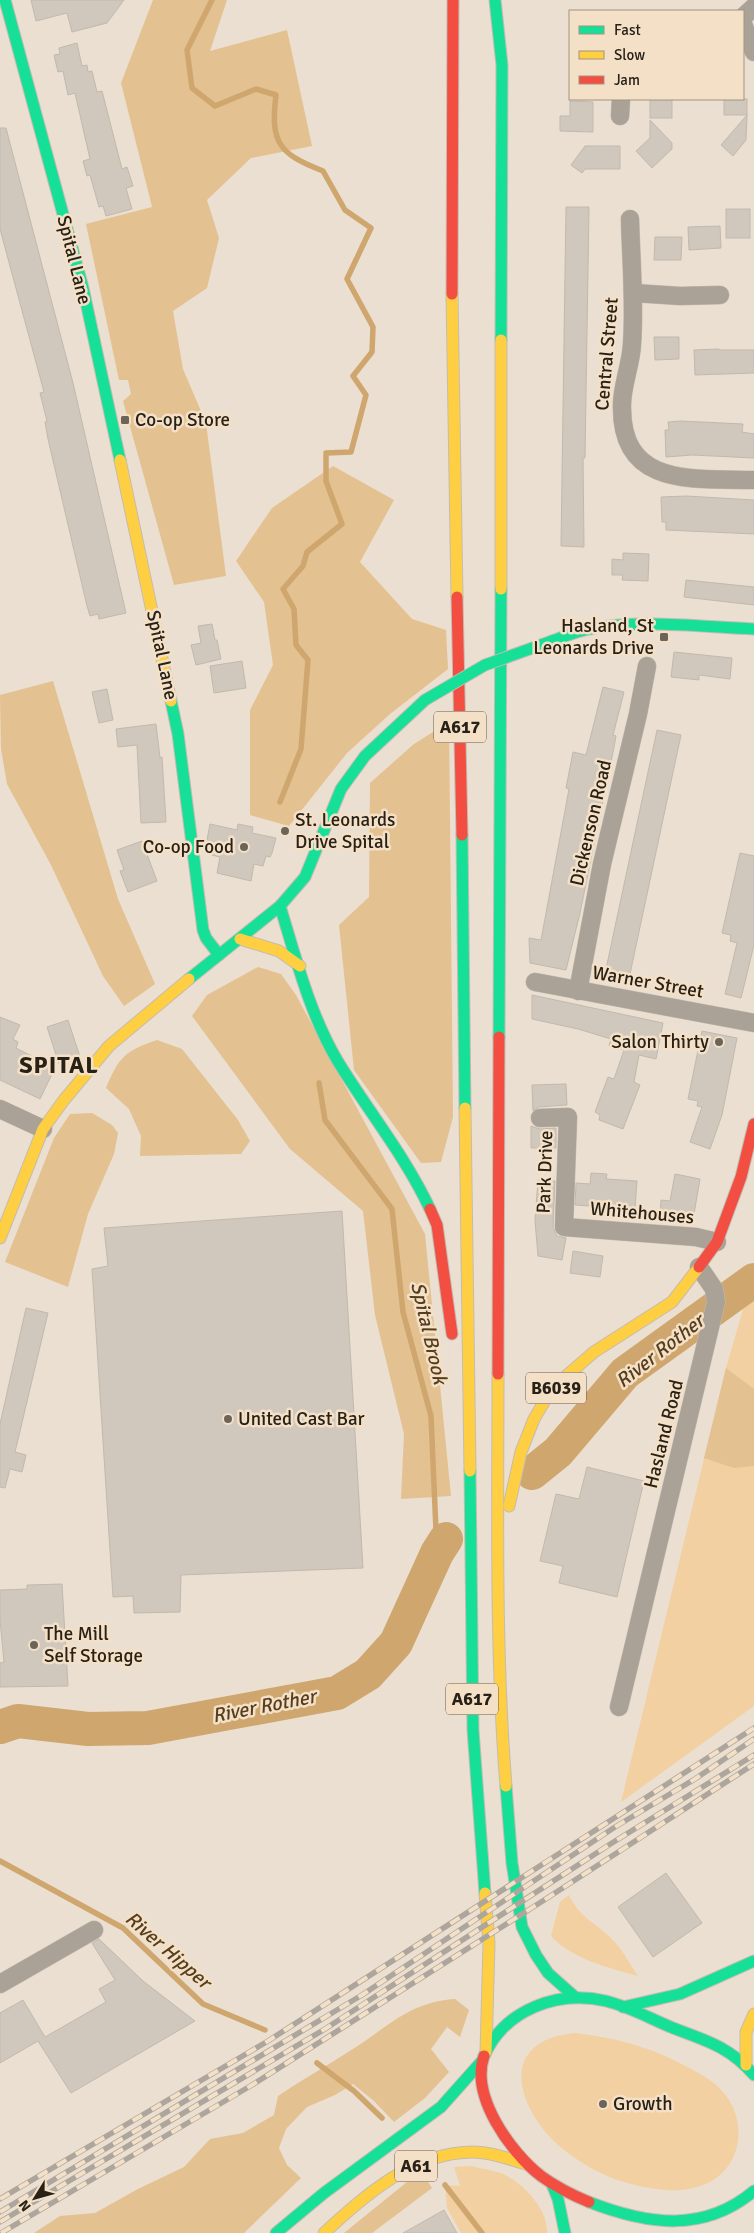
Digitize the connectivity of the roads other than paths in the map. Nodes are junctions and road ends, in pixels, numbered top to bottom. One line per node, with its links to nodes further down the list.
1 (5, 0): 16 (main road, Spital Lane)
2 (454, 0): 31 (main road, A617)
3 (495, 0): 32 (main road, A617)
4 (754, 7): 5 (street)
5 (744, 16)
6 (744, 27): 7 (street)
7 (754, 52)
8 (630, 219): 9 (street, Central Street)
9 (634, 293): 10 (street); 11 (street, Central Street)
10 (720, 295)
11 (754, 480)
12 (754, 629): 14 (main road, bridge)
13 (648, 666): 19 (street, Dickenson Road)
14 (280, 906): 15 (main road); 17 (main road)
15 (240, 939): 16 (main road); 17 (main road)
16 (218, 955): 24 (main road)
17 (300, 966): 29 (main road)
18 (535, 982): 19 (street, Warner Street)
19 (578, 992): 20 (street, Warner Street)
20 (754, 1023)
21 (0, 1108): 24 (street)
22 (540, 1118): 25 (street, Park Drive)
23 (754, 1124): 27 (main road, B6039)
24 (43, 1129): 26 (main road)
25 (564, 1227): 27 (street, Whitehouses)
26 (0, 1238)
27 (717, 1242): 28 (main road, B6039)
28 (699, 1268): 32 (main road, B6039); 33 (street, Hasland Road)
29 (454, 1349)
30 (457, 1368): 31 (main road)
31 (469, 1454): 40 (main road, A617)
32 (498, 1530): 37 (main road, A617)
33 (619, 1707)
34 (94, 1930): 36 (street)
35 (754, 1961): 38 (main road)
36 (0, 1984)
37 (575, 1997): 38 (main road); 40 (main road)
38 (623, 2007): 41 (main road)
39 (754, 2014): 41 (main road)
40 (484, 2057): 43 (main road); 47 (main road, A61)
41 (746, 2065): 42 (main road)
42 (754, 2075)
43 (526, 2164): 44 (main road); 48 (main road, A61)
44 (552, 2184): 46 (main road); 49 (main road)
45 (754, 2191): 46 (main road)
46 (679, 2226): 50 (main road)
47 (276, 2233)
48 (324, 2233)
49 (565, 2233)
50 (659, 2233)

